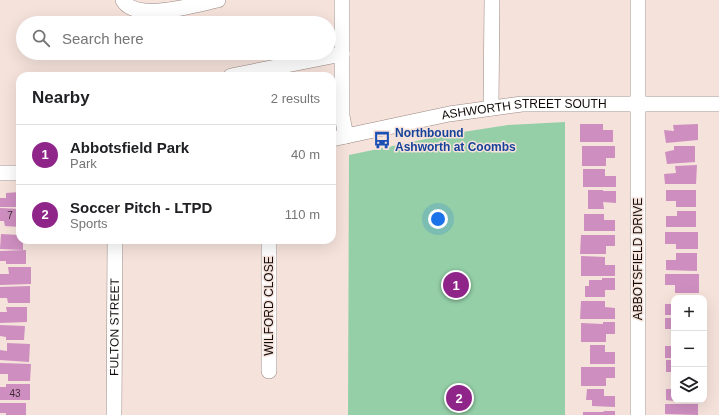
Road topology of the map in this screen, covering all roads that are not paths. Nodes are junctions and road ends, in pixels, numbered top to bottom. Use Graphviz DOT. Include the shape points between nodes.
graph roads {
  1 [pos="123,0"];
  2 [pos="218,0"];
  3 [pos="342,0"];
  4 [pos="492,0"];
  5 [pos="638,0"];
  6 [pos="342,54"];
  7 [pos="336,55"];
  8 [pos="312,60"];
  9 [pos="251,72"];
  10 [pos="638,104"];
  11 [pos="719,104"];
  12 [pos="491,108"];
  13 [pos="339,138"];
  14 [pos="0,173"];
  15 [pos="16,173"];
  16 [pos="115,244"];
  17 [pos="269,244"];
  18 [pos="269,371"];
  19 [pos="114,415"];
  20 [pos="638,415"];
  1 -- 2 [label="street" via="128,7 135,10 149,11 176,9"];
  3 -- 6 [label="street"];
  4 -- 12 [label="street"];
  5 -- 10 [label="street, ABBOTSFIELD DRIVE"];
  6 -- 7 [label="street"];
  6 -- 13 [label="street" via="342,116"];
  8 -- 9 [label="street"];
  10 -- 11 [label="street, ASHWORTH STREET SOUTH"];
  10 -- 12 [label="street, ASHWORTH STREET SOUTH" via="522,104"];
  10 -- 20 [label="street, ABBOTSFIELD DRIVE"];
  12 -- 13 [label="street, ASHWORTH STREET SOUTH" via="449,114"];
  14 -- 15 [label="street"];
  16 -- 19 [label="street, FULTON STREET"];
  17 -- 18 [label="street, WILFORD CLOSE"];
}
